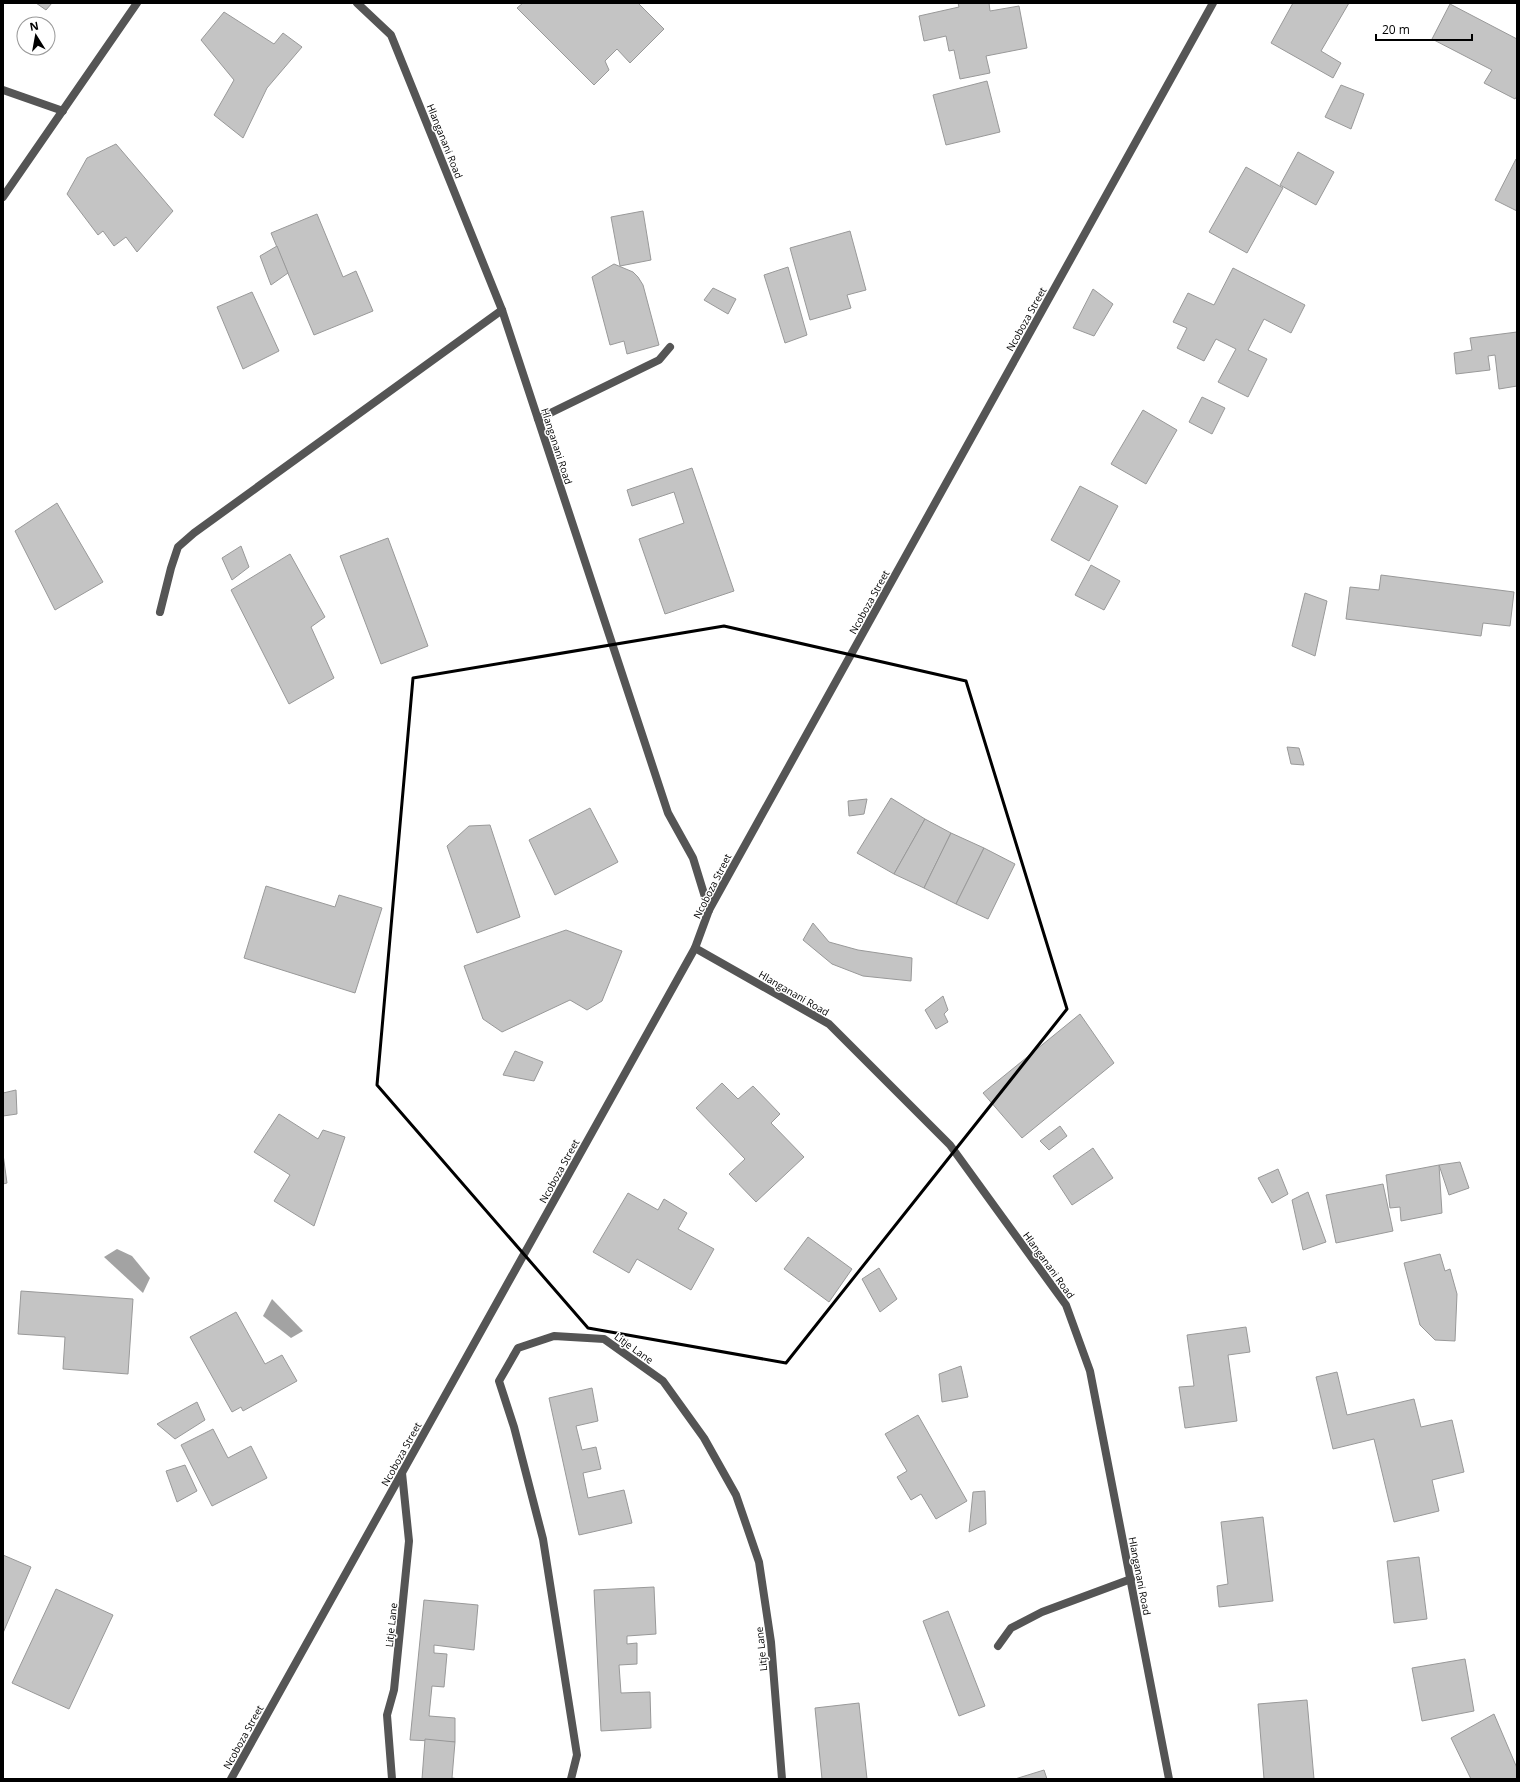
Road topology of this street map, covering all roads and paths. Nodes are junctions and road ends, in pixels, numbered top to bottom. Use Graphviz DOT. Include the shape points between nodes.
graph roads {
  1 [pos="137,3"];
  2 [pos="357,3"];
  3 [pos="1213,3"];
  4 [pos="3,90"];
  5 [pos="63,111"];
  6 [pos="3,197"];
  7 [pos="502,310"];
  8 [pos="670,347"];
  9 [pos="538,419"];
  10 [pos="160,612"];
  11 [pos="709,910"];
  12 [pos="695,948"];
  13 [pos="402,1473"];
  14 [pos="1130,1579"];
  15 [pos="998,1646"];
  16 [pos="231,1779"];
  17 [pos="392,1779"];
  18 [pos="571,1779"];
  19 [pos="782,1779"];
  20 [pos="1169,1779"];
  1 -- 5 [label="street"];
  2 -- 7 [label="street, Hlanganani Road" via="391,35"];
  3 -- 11 [label="street, Ncoboza Street"];
  4 -- 5 [label="street"];
  5 -- 6 [label="street"];
  7 -- 9 [label="street, Hlanganani Road"];
  7 -- 10 [label="street" via="183,542 178,547 171,568"];
  8 -- 9 [label="street" via="659,360"];
  9 -- 11 [label="street, Hlanganani Road" via="668,813 693,858"];
  11 -- 12 [label="street, Ncoboza Street"];
  12 -- 13 [label="street, Ncoboza Street"];
  12 -- 14 [label="street, Hlanganani Road" via="829,1024 950,1145 1066,1305 1090,1371"];
  13 -- 16 [label="street, Ncoboza Street"];
  13 -- 17 [label="street, Litje Lane" via="409,1541 394,1690 387,1715"];
  14 -- 15 [label="street" via="1042,1612 1011,1628"];
  14 -- 20 [label="street, Hlanganani Road"];
  18 -- 19 [label="street, Litje Lane" via="577,1755 543,1539 514,1427 499,1381 518,1348 554,1336 604,1339 663,1381 704,1438 736,1495 759,1562 771,1642"];
}
